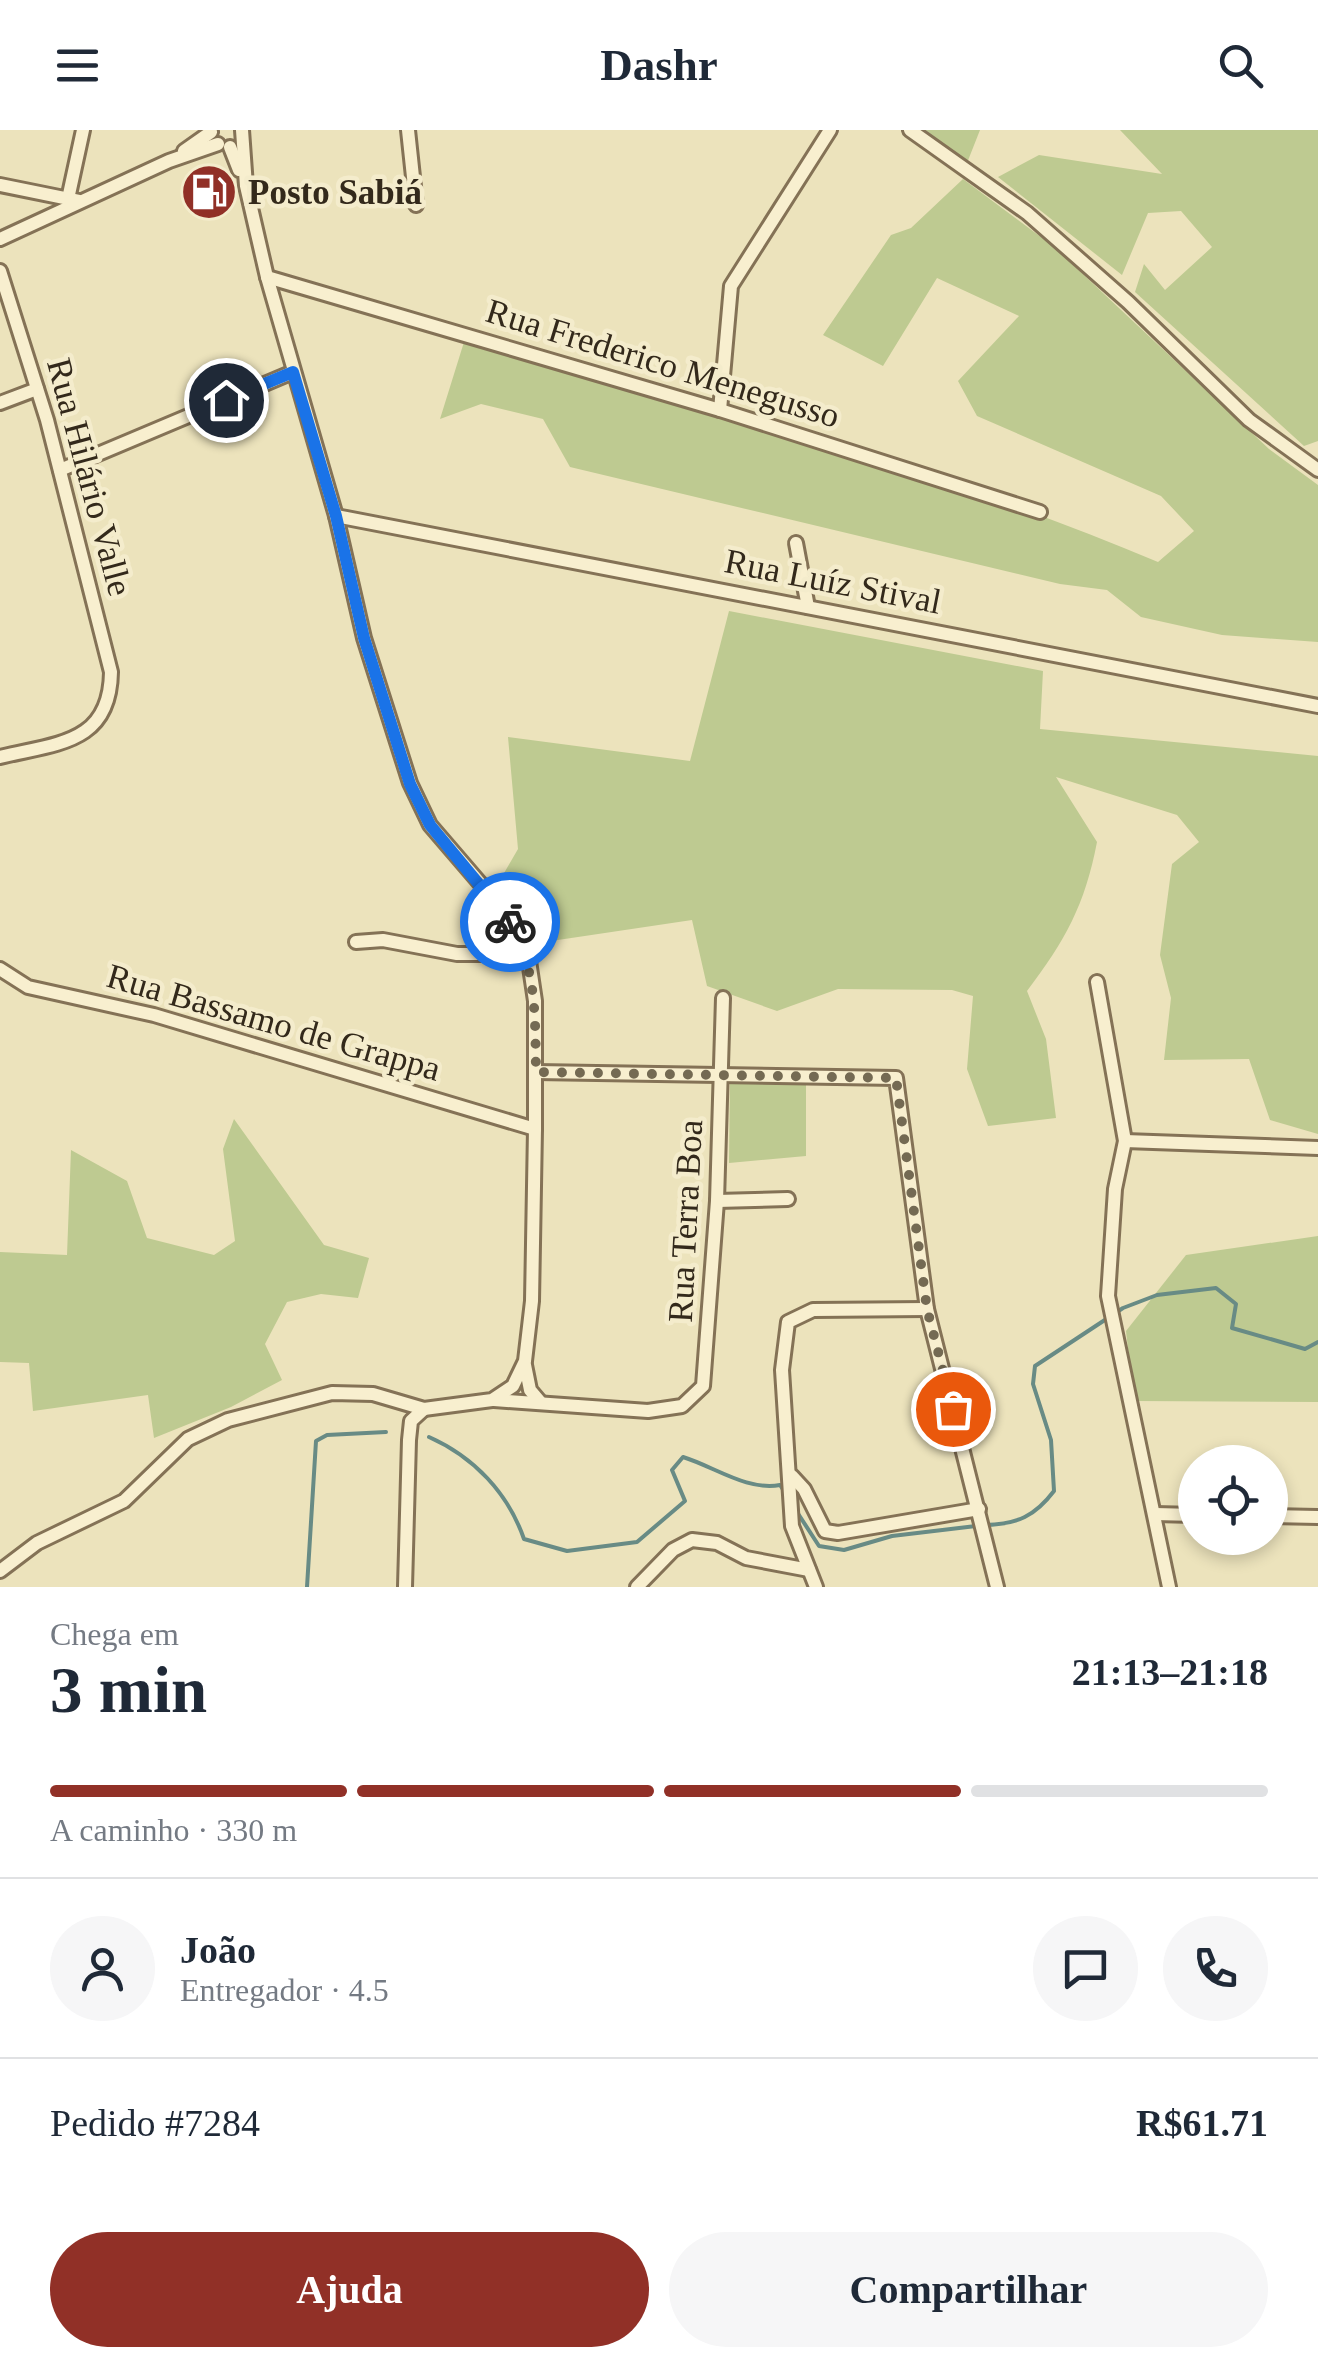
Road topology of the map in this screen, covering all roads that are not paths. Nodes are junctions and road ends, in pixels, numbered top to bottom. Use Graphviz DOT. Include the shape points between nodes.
graph roads {
  1 [pos="83,130"];
  2 [pos="408,130"];
  3 [pos="830,130"];
  4 [pos="910,130"];
  5 [pos="226,137"];
  6 [pos="0,186"];
  7 [pos="74,200"];
  8 [pos="416,205"];
  9 [pos="0,239"];
  10 [pos="0,271"];
  11 [pos="267,277"];
  12 [pos="293,372"];
  13 [pos="36,389"];
  14 [pos="0,403"];
  15 [pos="720,410"];
  16 [pos="60,470"];
  17 [pos="1318,470"];
  18 [pos="1040,512"];
  19 [pos="336,516"];
  20 [pos="796,543"];
  21 [pos="808,607"];
  22 [pos="1318,706"];
  23 [pos="0,757"];
  24 [pos="356,942"];
  25 [pos="528,954"];
  26 [pos="0,969"];
  27 [pos="1097,982"];
  28 [pos="724,998"];
  29 [pos="536,1072"];
  30 [pos="722,1074"];
  31 [pos="536,1129"];
  32 [pos="1124,1141"];
  33 [pos="1318,1148"];
  34 [pos="788,1199"];
  35 [pos="717,1201"];
  36 [pos="927,1309"];
  37 [pos="525,1361"];
  38 [pos="492,1400"];
  39 [pos="541,1404"];
  40 [pos="424,1409"];
  41 [pos="792,1483"];
  42 [pos="980,1514"];
  43 [pos="1155,1514"];
  44 [pos="1178,1515"];
  45 [pos="1288,1516"];
  46 [pos="1318,1517"];
  47 [pos="809,1570"];
  48 [pos="0,1571"];
  49 [pos="405,1587"];
  50 [pos="637,1587"];
  51 [pos="816,1587"];
  52 [pos="997,1587"];
  53 [pos="1169,1587"];
  1 -- 7 [label="street"];
  2 -- 8 [label="street"];
  3 -- 15 [label="street" via="730,286"];
  4 -- 17 [label="street" via="1027,212 1249,420"];
  5 -- 7 [label="street"];
  5 -- 11 [label="street" via="246,186"];
  6 -- 7 [label="street"];
  7 -- 9 [label="street"];
  10 -- 13 [label="street, Rua Hilário Valle"];
  11 -- 12 [label="street"];
  11 -- 15 [label="street, Rua Frederico Menegusso"];
  12 -- 16 [label="street"];
  12 -- 19 [label="street"];
  13 -- 14 [label="street"];
  13 -- 16 [label="street, Rua Hilário Valle"];
  15 -- 18 [label="street, Rua Frederico Menegusso"];
  16 -- 23 [label="street, Rua Hilário Valle" via="111,672 110,700 78,738"];
  19 -- 21 [label="street, Rua Luíz Stival"];
  19 -- 25 [label="street" via="364,638 410,784 430,825 503,910"];
  20 -- 21 [label="street"];
  21 -- 22 [label="street, Rua Luíz Stival"];
  24 -- 25 [label="street"];
  25 -- 29 [label="street"];
  26 -- 31 [label="street, Rua Bassamo de Grappa" via="28,987 154,1015"];
  27 -- 32 [label="street"];
  28 -- 30 [label="street, Rua Terra Boa"];
  29 -- 30 [label="street"];
  29 -- 31 [label="street"];
  30 -- 35 [label="street, Rua Terra Boa"];
  30 -- 36 [label="street" via="896,1078"];
  31 -- 37 [label="street"];
  32 -- 33 [label="street"];
  32 -- 43 [label="street" via="1108,1296"];
  34 -- 35 [label="street"];
  35 -- 39 [label="street, Rua Terra Boa" via="702,1386 682,1406 648,1412"];
  36 -- 41 [label="street" via="813,1310 788,1322 782,1370"];
  36 -- 42 [label="street"];
  37 -- 38 [label="street" via="514,1386"];
  37 -- 39 [label="street" via="530,1390"];
  38 -- 39 [label="street"];
  38 -- 40 [label="street"];
  40 -- 48 [label="street" via="374,1394 332,1393 228,1420 188,1439 124,1501 37,1543"];
  40 -- 49 [label="street" via="411,1421"];
  41 -- 42 [label="street" via="804,1489 825,1531"];
  41 -- 47 [label="street" via="792,1526"];
  42 -- 52 [label="street"];
  43 -- 44 [label="street"];
  43 -- 53 [label="street"];
  45 -- 46 [label="street"];
  47 -- 50 [label="street" via="692,1540"];
  47 -- 51 [label="street"];
}
